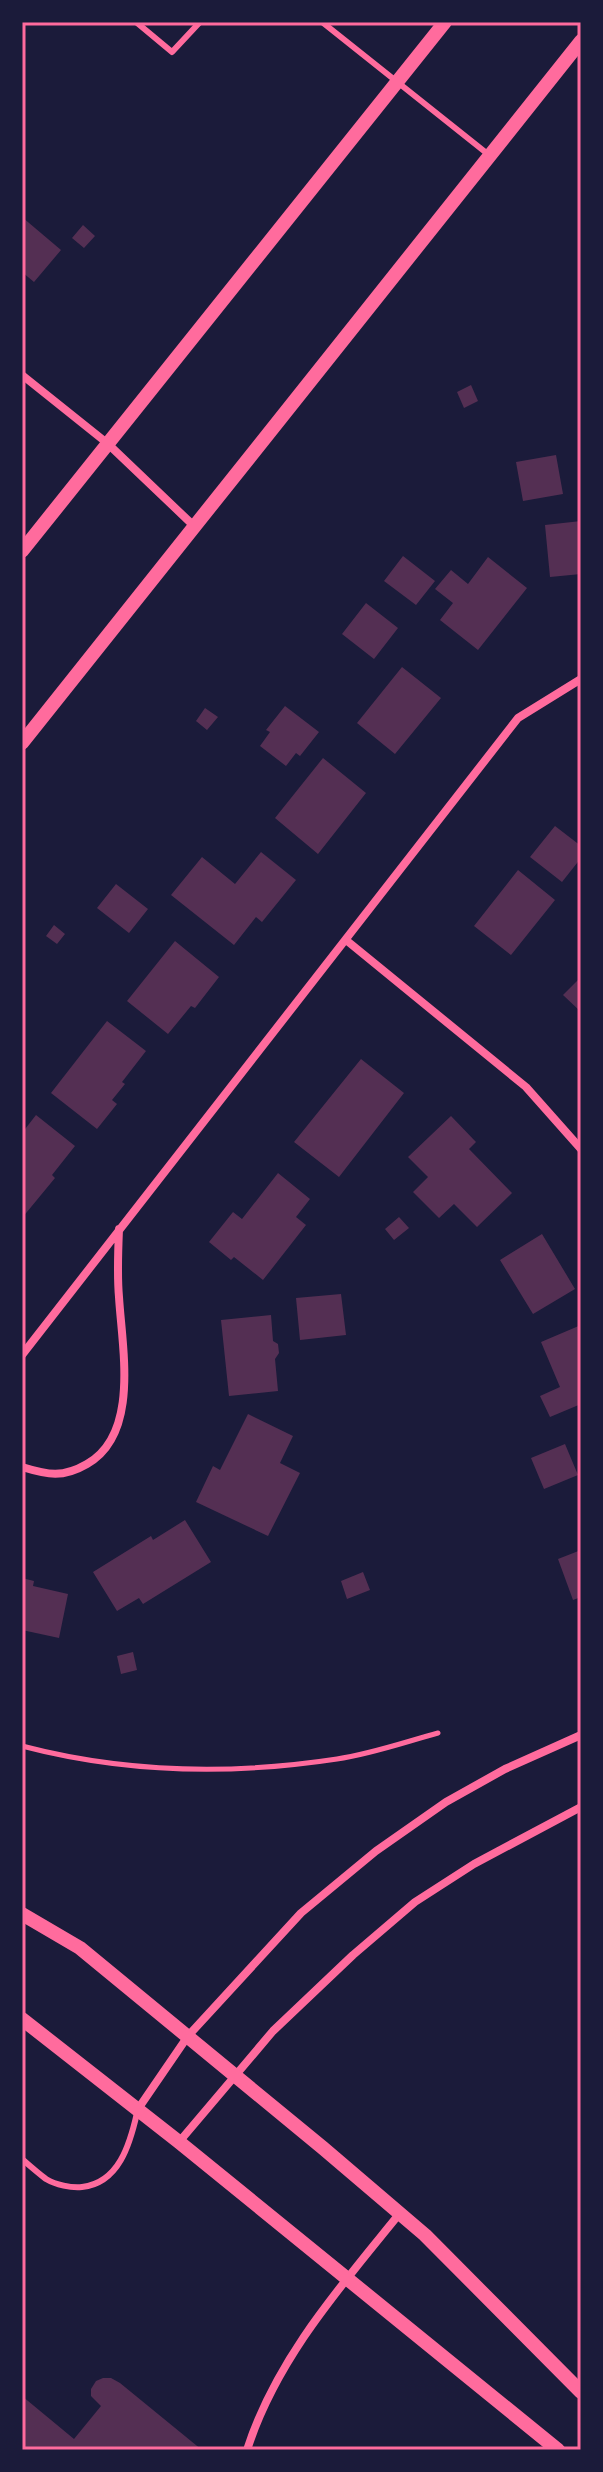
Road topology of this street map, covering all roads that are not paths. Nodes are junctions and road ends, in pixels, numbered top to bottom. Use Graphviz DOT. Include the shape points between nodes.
graph roads {
  1 [pos="136,22"];
  2 [pos="200,22"];
  3 [pos="322,22"];
  4 [pos="445,22"];
  5 [pos="581,41"];
  6 [pos="398,81"];
  7 [pos="489,155"];
  8 [pos="22,375"];
  9 [pos="107,443"];
  10 [pos="194,526"];
  11 [pos="22,551"];
  12 [pos="581,679"];
  13 [pos="22,743"];
  14 [pos="346,940"];
  15 [pos="581,1149"];
  16 [pos="119,1229"];
  17 [pos="22,1355"];
  18 [pos="22,1467"];
  19 [pos="581,1735"];
  20 [pos="581,1807"];
  21 [pos="22,1914"];
  22 [pos="22,2019"];
  23 [pos="188,2036"];
  24 [pos="235,2075"];
  25 [pos="138,2109"];
  26 [pos="179,2142"];
  27 [pos="22,2159"];
  28 [pos="400,2213"];
  29 [pos="347,2279"];
  30 [pos="581,2392"];
  31 [pos="247,2450"];
  32 [pos="558,2450"];
  1 -- 2 [label="lane" via="172,52"];
  3 -- 6 [label="lane"];
  4 -- 6 [label="street"];
  5 -- 7 [label="street"];
  6 -- 7 [label="lane"];
  6 -- 9 [label="street"];
  7 -- 10 [label="street"];
  8 -- 9 [label="street"];
  9 -- 10 [label="street"];
  9 -- 11 [label="street"];
  10 -- 13 [label="street"];
  12 -- 14 [label="street" via="518,718"];
  14 -- 15 [label="street" via="526,1087"];
  14 -- 16 [label="street"];
  16 -- 17 [label="street"];
  16 -- 18 [label="street" via="124,1363 116,1432 93,1461 71,1473"];
  19 -- 23 [label="street" via="446,1802 376,1851 301,1913"];
  20 -- 24 [label="street" via="415,1902 273,2031"];
  21 -- 23 [label="street" via="80,1948"];
  22 -- 25 [label="street"];
  23 -- 24 [label="street"];
  23 -- 25 [label="street"];
  24 -- 26 [label="street"];
  24 -- 28 [label="street"];
  25 -- 26 [label="street"];
  25 -- 27 [label="lane" via="131,2141 114,2172 95,2185 49,2181"];
  26 -- 29 [label="street"];
  28 -- 29 [label="street"];
  28 -- 30 [label="street"];
  29 -- 31 [label="street" via="280,2372"];
  29 -- 32 [label="street"];
}
